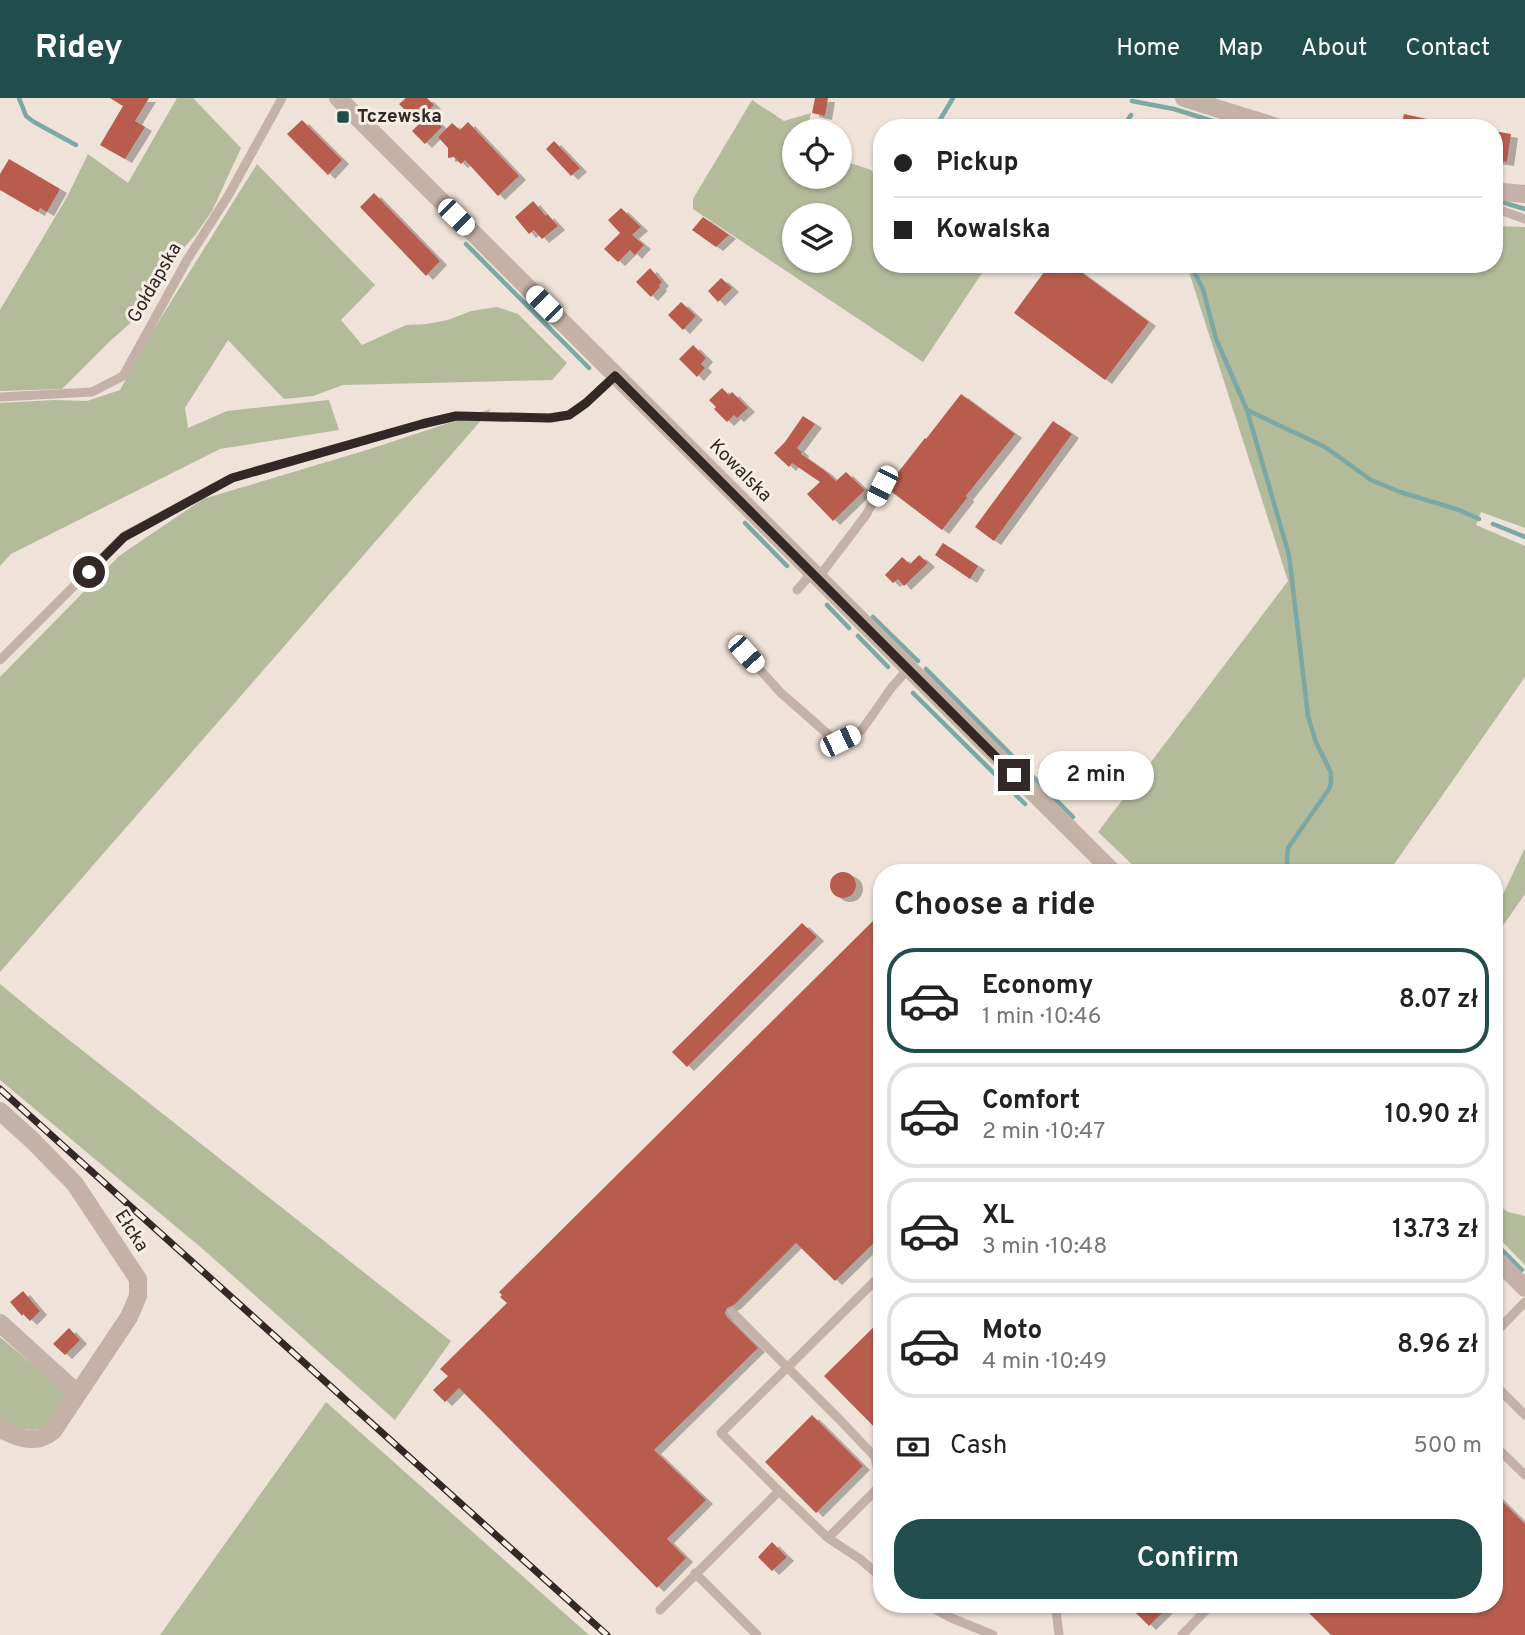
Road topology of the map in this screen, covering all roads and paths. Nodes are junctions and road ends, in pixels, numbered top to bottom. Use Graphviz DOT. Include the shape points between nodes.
graph roads {
  1 [pos="282,98"];
  2 [pos="338,98"];
  3 [pos="1184,98"];
  4 [pos="1251,119"];
  5 [pos="1503,192"];
  6 [pos="1525,194"];
  7 [pos="1503,211"];
  8 [pos="1525,219"];
  9 [pos="615,376"];
  10 [pos="0,397"];
  11 [pos="882,486"];
  12 [pos="816,575"];
  13 [pos="797,590"];
  14 [pos="746,654"];
  15 [pos="0,660"];
  16 [pos="909,668"];
  17 [pos="1105,864"];
  18 [pos="0,1111"];
  19 [pos="1503,1266"];
  20 [pos="873,1284"];
  21 [pos="1525,1288"];
  22 [pos="1525,1302"];
  23 [pos="732,1312"];
  24 [pos="0,1323"];
  25 [pos="1503,1325"];
  26 [pos="787,1367"];
  27 [pos="77,1393"];
  28 [pos="1503,1393"];
  29 [pos="1525,1415"];
  30 [pos="0,1429"];
  31 [pos="1503,1454"];
  32 [pos="873,1455"];
  33 [pos="1525,1475"];
  34 [pos="779,1491"];
  35 [pos="873,1493"];
  36 [pos="828,1538"];
  37 [pos="873,1570"];
  38 [pos="695,1573"];
  39 [pos="660,1610"];
  40 [pos="943,1613"];
  41 [pos="1056,1613"];
  42 [pos="1203,1613"];
  43 [pos="757,1635"];
  44 [pos="993,1635"];
  45 [pos="1059,1635"];
  46 [pos="1182,1635"];
  1 -- 10 [label="lane, Gołdapska" via="123,376 92,391"];
  2 -- 9 [label="street, Kowalska"];
  3 -- 4 [label="street"];
  5 -- 6 [label="street"];
  7 -- 8 [label="lane"];
  9 -- 12 [label="street, Kowalska"];
  9 -- 15 [label="lane" via="569,415 456,416 232,478 124,537"];
  11 -- 12 [label="lane" via="866,515"];
  12 -- 13 [label="lane"];
  12 -- 16 [label="street, Kowalska"];
  14 -- 16 [label="lane" via="787,698 840,741 860,731"];
  16 -- 17 [label="street, Kowalska"];
  18 -- 27 [label="street, Ełcka" via="75,1184 138,1279 138,1296 128,1318"];
  19 -- 21 [label="street"];
  20 -- 26 [label="lane"];
  22 -- 25 [label="lane"];
  23 -- 26 [label="lane"];
  24 -- 27 [label="street"];
  26 -- 32 [label="lane"];
  26 -- 34 [label="lane" via="721,1433"];
  27 -- 30 [label="street, Ełcka" via="46,1437 20,1438"];
  28 -- 29 [label="lane"];
  31 -- 33 [label="lane"];
  34 -- 36 [label="lane"];
  34 -- 38 [label="lane"];
  35 -- 36 [label="lane"];
  36 -- 37 [label="lane"];
  38 -- 39 [label="lane"];
  38 -- 43 [label="lane"];
  40 -- 44 [label="lane"];
  41 -- 45 [label="lane"];
  42 -- 46 [label="lane"];
}
